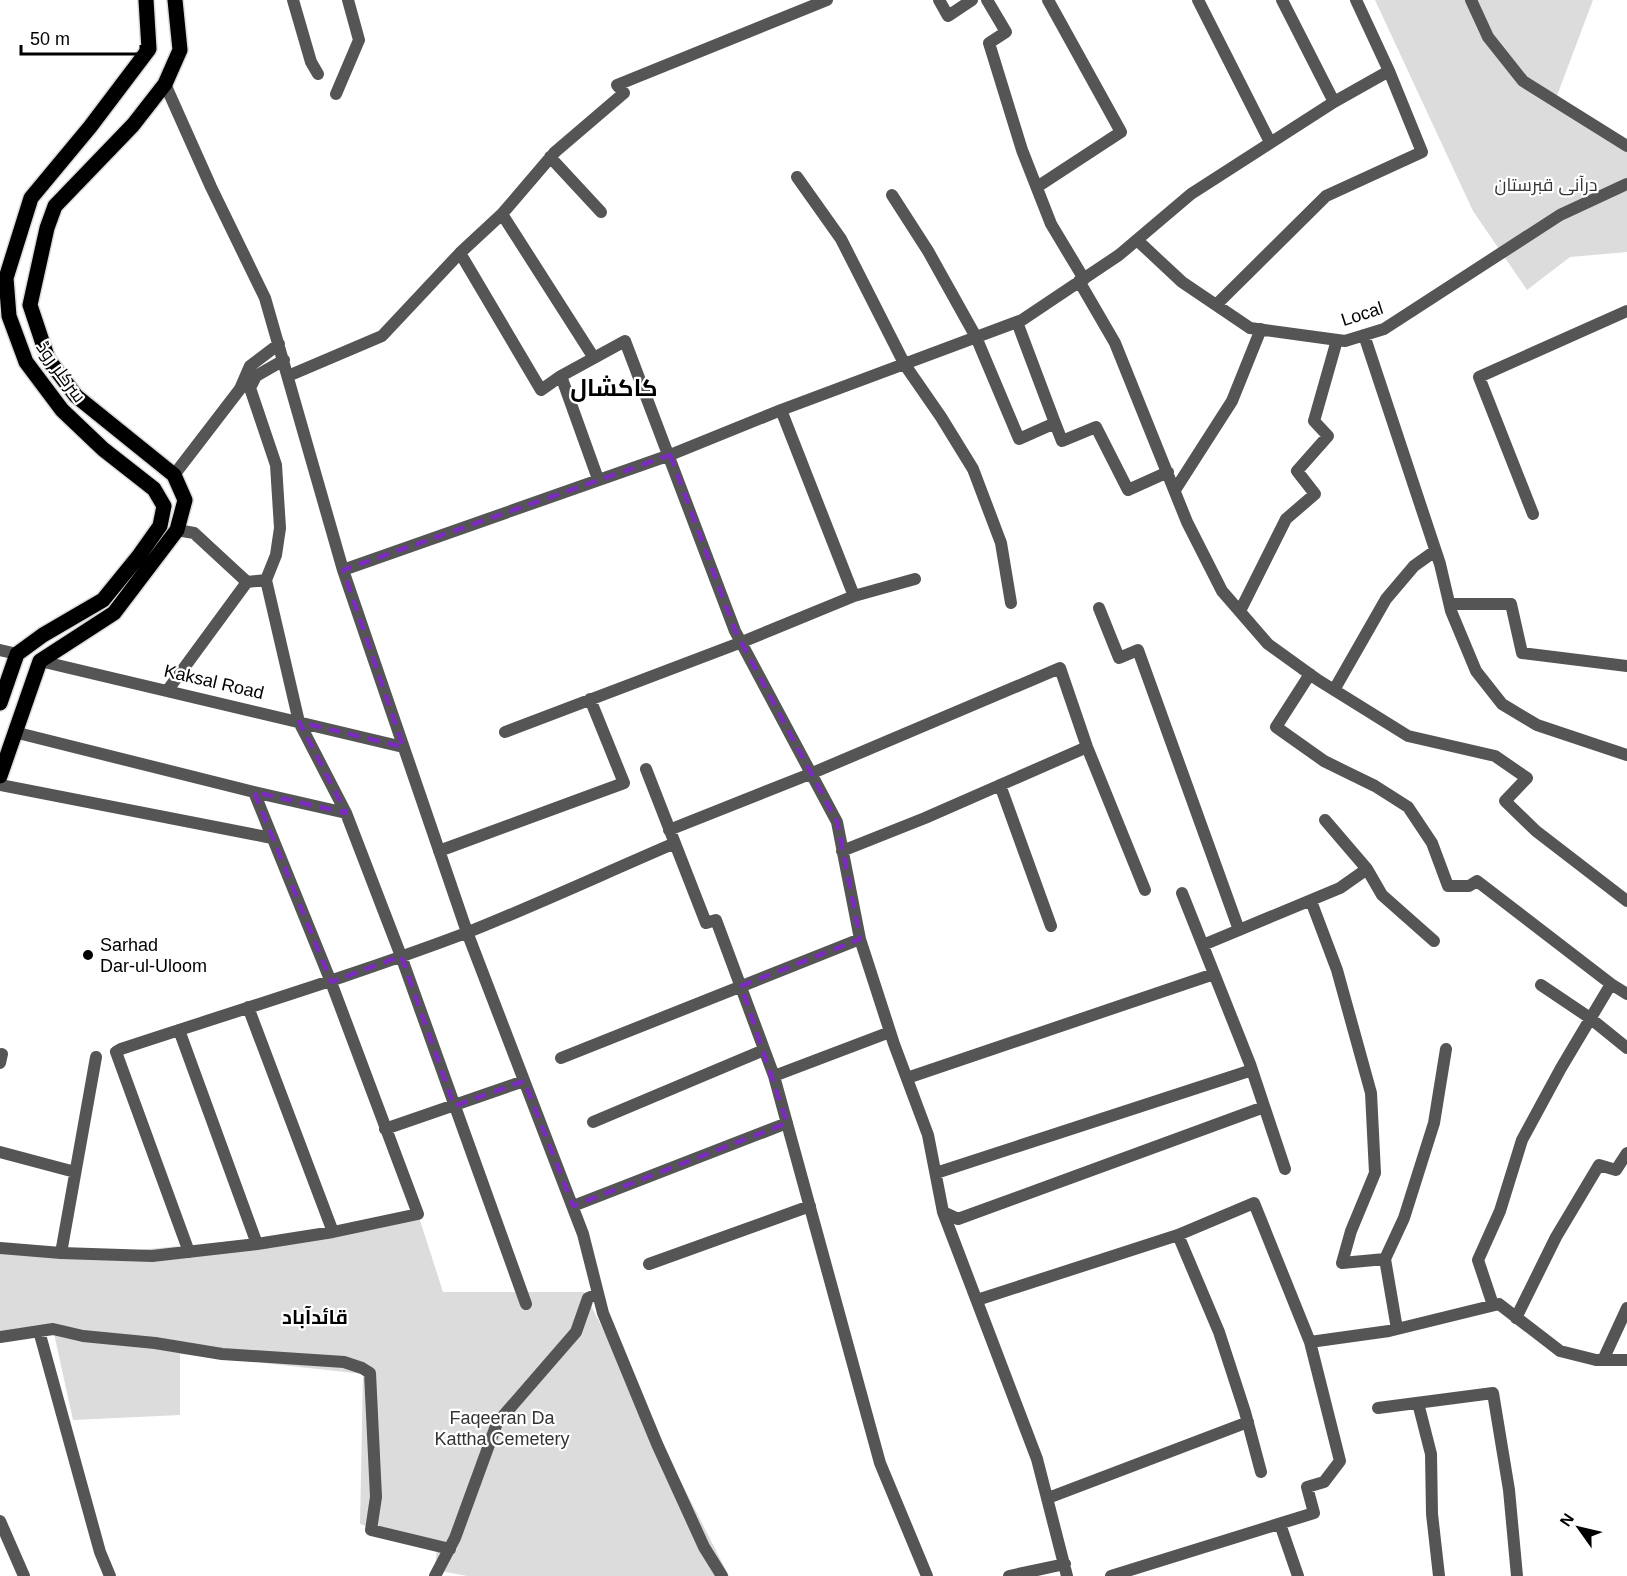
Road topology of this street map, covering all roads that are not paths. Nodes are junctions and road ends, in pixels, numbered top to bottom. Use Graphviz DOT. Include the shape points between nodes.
graph roads {
  1 [pos="146,0"];
  2 [pos="175,0"];
  3 [pos="293,0"];
  4 [pos="348,0"];
  5 [pos="827,0"];
  6 [pos="939,0"];
  7 [pos="972,0"];
  8 [pos="987,0"];
  9 [pos="1048,0"];
  10 [pos="1198,0"];
  11 [pos="1282,0"];
  12 [pos="1356,0"];
  13 [pos="1471,0"];
  14 [pos="1389,71"];
  15 [pos="318,74"];
  16 [pos="165,84"];
  17 [pos="336,94"];
  18 [pos="1334,102"];
  19 [pos="1270,142"];
  20 [pos="1627,146"];
  21 [pos="550,157"];
  22 [pos="797,177"];
  23 [pos="1627,184"];
  24 [pos="1037,187"];
  25 [pos="892,195"];
  26 [pos="31,198"];
  27 [pos="55,206"];
  28 [pos="601,212"];
  29 [pos="502,214"];
  30 [pos="1137,240"];
  31 [pos="460,254"];
  32 [pos="1082,280"];
  33 [pos="1216,305"];
  34 [pos="1627,311"];
  35 [pos="1017,322"];
  36 [pos="1261,329"];
  37 [pos="1364,335"];
  38 [pos="976,337"];
  39 [pos="1337,340"];
  40 [pos="279,344"];
  41 [pos="594,358"];
  42 [pos="284,360"];
  43 [pos="905,365"];
  44 [pos="288,376"];
  45 [pos="561,376"];
  46 [pos="781,410"];
  47 [pos="1055,423"];
  48 [pos="670,455"];
  49 [pos="1168,472"];
  50 [pos="174,475"];
  51 [pos="598,479"];
  52 [pos="1175,490"];
  53 [pos="1533,514"];
  54 [pos="160,526"];
  55 [pos="177,530"];
  56 [pos="1435,551"];
  57 [pos="344,570"];
  58 [pos="915,579"];
  59 [pos="266,580"];
  60 [pos="247,582"];
  61 [pos="854,596"];
  62 [pos="1011,603"];
  63 [pos="1450,604"];
  64 [pos="1099,608"];
  65 [pos="1240,611"];
  66 [pos="742,642"];
  67 [pos="0,650"];
  68 [pos="17,654"];
  69 [pos="40,661"];
  70 [pos="1627,666"];
  71 [pos="1310,674"];
  72 [pos="1334,690"];
  73 [pos="167,691"];
  74 [pos="590,699"];
  75 [pos="0,703"];
  76 [pos="299,722"];
  77 [pos="14,732"];
  78 [pos="505,732"];
  79 [pos="403,747"];
  80 [pos="1088,747"];
  81 [pos="1627,755"];
  82 [pos="646,770"];
  83 [pos="810,774"];
  84 [pos="0,776"];
  85 [pos="1000,784"];
  86 [pos="0,785"];
  87 [pos="254,792"];
  88 [pos="346,813"];
  89 [pos="1324,820"];
  90 [pos="669,830"];
  91 [pos="272,838"];
  92 [pos="675,843"];
  93 [pos="439,851"];
  94 [pos="842,851"];
  95 [pos="1367,869"];
  96 [pos="1145,890"];
  97 [pos="1182,893"];
  98 [pos="1311,901"];
  99 [pos="1627,901"];
  100 [pos="1051,926"];
  101 [pos="1239,930"];
  102 [pos="467,932"];
  103 [pos="860,939"];
  104 [pos="1434,941"];
  105 [pos="1203,945"];
  106 [pos="401,956"];
  107 [pos="1214,974"];
  108 [pos="331,982"];
  109 [pos="1611,984"];
  110 [pos="1541,985"];
  111 [pos="741,986"];
  112 [pos="1627,994"];
  113 [pos="248,1006"];
  114 [pos="1590,1018"];
  115 [pos="179,1030"];
  116 [pos="890,1032"];
  117 [pos="1627,1048"];
  118 [pos="1446,1049"];
  119 [pos="764,1050"];
  120 [pos="96,1058"];
  121 [pos="561,1059"];
  122 [pos="1252,1070"];
  123 [pos="774,1076"];
  124 [pos="907,1078"];
  125 [pos="524,1081"];
  126 [pos="454,1106"];
  127 [pos="1264,1107"];
  128 [pos="593,1122"];
  129 [pos="787,1123"];
  130 [pos="385,1129"];
  131 [pos="0,1152"];
  132 [pos="1627,1153"];
  133 [pos="1285,1169"];
  134 [pos="75,1172"];
  135 [pos="936,1173"];
  136 [pos="573,1206"];
  137 [pos="810,1206"];
  138 [pos="943,1212"];
  139 [pos="333,1232"];
  140 [pos="1178,1235"];
  141 [pos="257,1244"];
  142 [pos="0,1248"];
  143 [pos="189,1252"];
  144 [pos="60,1253"];
  145 [pos="1385,1259"];
  146 [pos="649,1264"];
  147 [pos="598,1294"];
  148 [pos="977,1300"];
  149 [pos="526,1304"];
  150 [pos="1493,1305"];
  151 [pos="1627,1308"];
  152 [pos="1516,1317"];
  153 [pos="1397,1329"];
  154 [pos="39,1331"];
  155 [pos="0,1337"];
  156 [pos="1310,1342"];
  157 [pos="1603,1360"];
  158 [pos="1627,1360"];
  159 [pos="1418,1403"];
  160 [pos="1378,1408"];
  161 [pos="1248,1422"];
  162 [pos="1261,1472"];
  163 [pos="1048,1498"];
  164 [pos="0,1521"];
  165 [pos="1280,1524"];
  166 [pos="450,1549"];
  167 [pos="1066,1570"];
  168 [pos="24,1576"];
  169 [pos="110,1576"];
  170 [pos="435,1576"];
  171 [pos="722,1576"];
  172 [pos="927,1576"];
  173 [pos="1009,1576"];
  174 [pos="1111,1576"];
  175 [pos="1298,1576"];
  176 [pos="1439,1576"];
  177 [pos="1518,1576"];
  1 -- 26 [label="main road, سرکلر روڈ" via="149,49"];
  2 -- 16 [label="main road" via="180,50"];
  3 -- 15 [label="street"];
  4 -- 17 [label="street" via="359,40"];
  5 -- 21 [label="street" via="617,85 624,93"];
  6 -- 7 [label="street" via="948,16"];
  8 -- 24 [label="street" via="1006,32 989,43"];
  9 -- 24 [label="street" via="1121,132"];
  10 -- 19 [label="street"];
  11 -- 18 [label="street"];
  12 -- 14 [label="street"];
  13 -- 20 [label="street" via="1488,37 1523,81"];
  14 -- 18 [label="street"];
  14 -- 33 [label="street" via="1422,152 1326,196"];
  16 -- 27 [label="main road" via="133,125"];
  16 -- 40 [label="street" via="266,298"];
  18 -- 19 [label="street"];
  19 -- 30 [label="street" via="1191,194"];
  21 -- 28 [label="street"];
  21 -- 29 [label="street"];
  22 -- 43 [label="street" via="841,239"];
  23 -- 37 [label="street, Local" via="1560,215 1384,329"];
  24 -- 32 [label="street" via="1051,224"];
  25 -- 38 [label="street"];
  26 -- 27 [label="main road"];
  26 -- 54 [label="main road, سرکلر روڈ" via="6,278 9,316 18,344 26,362 62,410 154,489 164,506"];
  27 -- 50 [label="main road" via="30,305 48,359 76,396"];
  29 -- 31 [label="street"];
  29 -- 41 [label="street"];
  30 -- 32 [label="street"];
  30 -- 33 [label="street, Local" via="1182,282"];
  31 -- 44 [label="street" via="382,336"];
  31 -- 45 [label="street" via="541,390"];
  32 -- 35 [label="street"];
  32 -- 49 [label="street" via="1115,343"];
  33 -- 36 [label="street, Local" via="1250,328"];
  34 -- 53 [label="street" via="1479,377"];
  35 -- 38 [label="street"];
  35 -- 47 [label="street"];
  36 -- 39 [label="street, Local"];
  36 -- 52 [label="street" via="1232,401"];
  37 -- 39 [label="street, Local"];
  37 -- 56 [label="street"];
  38 -- 43 [label="street"];
  38 -- 47 [label="street" via="1019,440"];
  39 -- 65 [label="street" via="1314,421 1328,436 1297,471 1315,494 1286,519"];
  40 -- 42 [label="street"];
  40 -- 50 [label="street" via="250,366 240,389"];
  41 -- 45 [label="street"];
  41 -- 48 [label="street" via="625,341"];
  42 -- 44 [label="street"];
  42 -- 59 [label="street" via="256,376 250,388 276,465 280,528 276,555"];
  43 -- 46 [label="street"];
  43 -- 62 [label="street" via="973,469 1000,543"];
  44 -- 57 [label="street"];
  45 -- 51 [label="street"];
  46 -- 48 [label="street"];
  46 -- 61 [label="street"];
  47 -- 49 [label="street" via="1062,441 1096,427 1128,490"];
  48 -- 51 [label="street"];
  48 -- 66 [label="street"];
  49 -- 52 [label="street"];
  50 -- 55 [label="main road" via="186,500"];
  51 -- 57 [label="street"];
  52 -- 65 [label="street" via="1222,591"];
  54 -- 55 [label="main road"];
  54 -- 68 [label="main road" via="103,600"];
  55 -- 60 [label="street" via="194,533"];
  55 -- 69 [label="main road" via="114,614"];
  56 -- 63 [label="street"];
  56 -- 72 [label="street" via="1414,566 1386,599"];
  57 -- 79 [label="street"];
  58 -- 61 [label="street"];
  59 -- 60 [label="street"];
  59 -- 76 [label="street"];
  60 -- 73 [label="street"];
  61 -- 66 [label="street"];
  63 -- 70 [label="street" via="1511,604 1522,653"];
  63 -- 81 [label="street" via="1476,671 1502,704 1537,725"];
  64 -- 101 [label="street" via="1119,658 1138,650"];
  65 -- 71 [label="street" via="1268,644"];
  66 -- 74 [label="street"];
  66 -- 83 [label="street"];
  67 -- 68 [label="street"];
  68 -- 69 [label="main road, Kaksal Road"];
  68 -- 75 [label="main road"];
  69 -- 73 [label="street, Kaksal Road"];
  69 -- 77 [label="main road"];
  71 -- 72 [label="street"];
  71 -- 109 [label="street" via="1276,727 1324,761 1408,807 1432,843 1448,886 1469,886 1476,881"];
  72 -- 99 [label="street" via="1408,736 1495,756 1527,778 1505,801 1536,831"];
  73 -- 76 [label="street, Kaksal Road"];
  74 -- 78 [label="street"];
  74 -- 93 [label="street" via="624,783"];
  76 -- 79 [label="street, Kaksal Road"];
  76 -- 88 [label="street"];
  77 -- 84 [label="main road"];
  77 -- 87 [label="street"];
  79 -- 93 [label="street"];
  80 -- 83 [label="street" via="1060,668"];
  80 -- 85 [label="street"];
  80 -- 96 [label="street"];
  82 -- 90 [label="street"];
  83 -- 90 [label="street"];
  83 -- 94 [label="street" via="837,822"];
  85 -- 94 [label="street"];
  85 -- 100 [label="street"];
  86 -- 91 [label="street"];
  87 -- 88 [label="street"];
  87 -- 91 [label="street"];
  88 -- 106 [label="street"];
  89 -- 95 [label="street"];
  90 -- 92 [label="street"];
  91 -- 108 [label="street"];
  92 -- 102 [label="street"];
  92 -- 111 [label="street" via="706,923 716,920"];
  93 -- 102 [label="street"];
  94 -- 103 [label="street"];
  95 -- 98 [label="street" via="1340,888"];
  95 -- 104 [label="street" via="1382,895"];
  97 -- 105 [label="street"];
  98 -- 101 [label="street"];
  98 -- 145 [label="street" via="1337,970 1371,1093 1375,1173 1342,1263"];
  101 -- 105 [label="street"];
  102 -- 106 [label="street"];
  102 -- 125 [label="street"];
  103 -- 111 [label="street"];
  103 -- 116 [label="street"];
  105 -- 107 [label="street"];
  106 -- 108 [label="street"];
  106 -- 126 [label="street"];
  107 -- 122 [label="street"];
  107 -- 124 [label="street"];
  108 -- 113 [label="street"];
  108 -- 130 [label="street"];
  109 -- 112 [label="street"];
  109 -- 114 [label="street"];
  110 -- 114 [label="street"];
  111 -- 119 [label="street"];
  111 -- 121 [label="street"];
  113 -- 115 [label="street"];
  113 -- 139 [label="street"];
  114 -- 117 [label="street"];
  114 -- 150 [label="street" via="1522,1140 1500,1211 1478,1260"];
  115 -- 141 [label="street"];
  115 -- 143 [label="street" via="116,1052"];
  116 -- 123 [label="street"];
  116 -- 124 [label="street"];
  118 -- 145 [label="street" via="1434,1123 1404,1218"];
  119 -- 123 [label="street"];
  119 -- 128 [label="street"];
  120 -- 134 [label="street"];
  122 -- 127 [label="street"];
  122 -- 135 [label="street"];
  123 -- 129 [label="street"];
  124 -- 135 [label="street" via="928,1135"];
  125 -- 126 [label="street"];
  125 -- 136 [label="street"];
  126 -- 130 [label="street"];
  126 -- 149 [label="street"];
  127 -- 133 [label="street"];
  127 -- 138 [label="street" via="958,1219"];
  129 -- 136 [label="street"];
  129 -- 137 [label="street"];
  130 -- 139 [label="street" via="418,1214"];
  131 -- 134 [label="street"];
  132 -- 152 [label="street" via="1616,1170 1599,1165 1556,1237"];
  134 -- 144 [label="street"];
  135 -- 138 [label="street"];
  136 -- 147 [label="street"];
  137 -- 146 [label="street"];
  137 -- 172 [label="street" via="880,1464"];
  138 -- 148 [label="street"];
  139 -- 141 [label="street"];
  140 -- 148 [label="street"];
  140 -- 156 [label="street" via="1254,1203"];
  140 -- 161 [label="street" via="1219,1332"];
  141 -- 143 [label="street"];
  142 -- 144 [label="street"];
  143 -- 144 [label="street" via="152,1256"];
  145 -- 153 [label="street"];
  147 -- 166 [label="street" via="588,1298 576,1332 497,1423"];
  147 -- 171 [label="street" via="657,1444 704,1547"];
  148 -- 163 [label="street"];
  150 -- 152 [label="street" via="1498,1304"];
  150 -- 153 [label="street"];
  151 -- 157 [label="street"];
  152 -- 157 [label="street" via="1560,1351"];
  153 -- 156 [label="street"];
  154 -- 155 [label="street"];
  154 -- 166 [label="street" via="53,1329 222,1354 344,1362 362,1368 370,1373 376,1497 371,1530"];
  154 -- 169 [label="street" via="99,1552"];
  156 -- 165 [label="street" via="1340,1461 1324,1482 1307,1487 1314,1513"];
  157 -- 158 [label="street"];
  159 -- 160 [label="street"];
  159 -- 176 [label="street" via="1431,1454"];
  159 -- 177 [label="street" via="1493,1393"];
  161 -- 162 [label="street"];
  161 -- 163 [label="street"];
  163 -- 167 [label="street"];
  164 -- 168 [label="street"];
  165 -- 174 [label="street"];
  165 -- 175 [label="street"];
  166 -- 170 [label="street"];
  167 -- 173 [label="street"];
}
